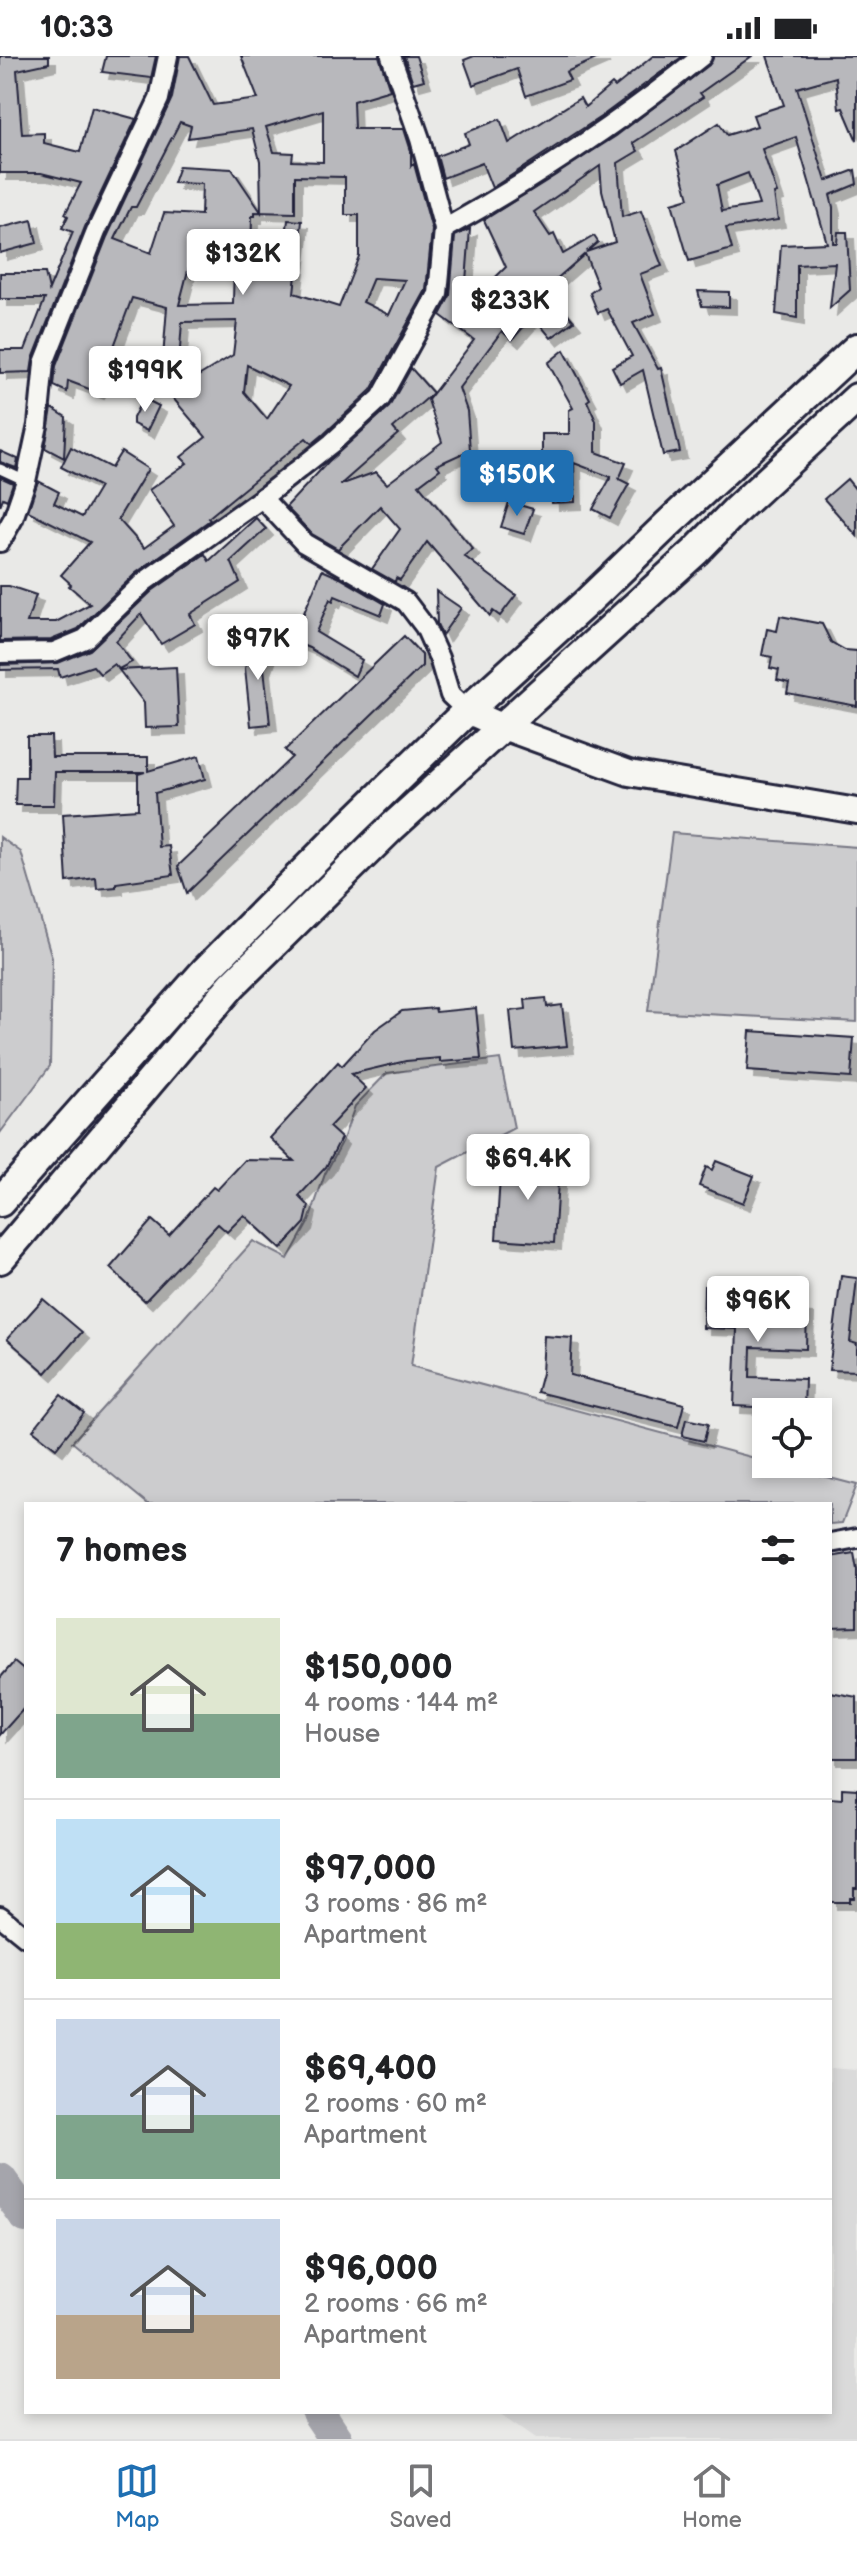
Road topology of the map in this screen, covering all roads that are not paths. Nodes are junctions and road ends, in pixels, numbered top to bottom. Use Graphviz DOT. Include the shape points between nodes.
graph roads {
  1 [pos="168,56"];
  2 [pos="391,56"];
  3 [pos="702,56"];
  4 [pos="444,229"];
  5 [pos="857,348"];
  6 [pos="857,398"];
  7 [pos="0,469"];
  8 [pos="26,481"];
  9 [pos="262,498"];
  10 [pos="0,542"];
  11 [pos="0,653"];
  12 [pos="467,711"];
  13 [pos="503,727"];
  14 [pos="857,811"];
  15 [pos="0,1202"];
  16 [pos="0,1259"];
  17 [pos="857,1538"];
  18 [pos="832,1543"];
  19 [pos="0,1916"];
  20 [pos="24,1935"];
  1 -- 8 [label="street" via="159,99 96,232 44,363"];
  2 -- 4 [label="street"];
  3 -- 4 [label="street" via="504,195"];
  4 -- 9 [label="street" via="438,294 381,398"];
  5 -- 12 [label="main road"];
  6 -- 13 [label="main road"];
  7 -- 8 [label="lane"];
  8 -- 10 [label="street"];
  9 -- 11 [label="street" via="144,582 85,639 54,652"];
  9 -- 12 [label="street" via="304,543 406,602 430,637 450,695"];
  12 -- 13 [label="main road"];
  12 -- 15 [label="main road" via="205,971"];
  13 -- 14 [label="main road" via="629,773"];
  13 -- 16 [label="main road" via="391,828 232,985"];
  17 -- 18 [label="street"];
  19 -- 20 [label="street"];
}
